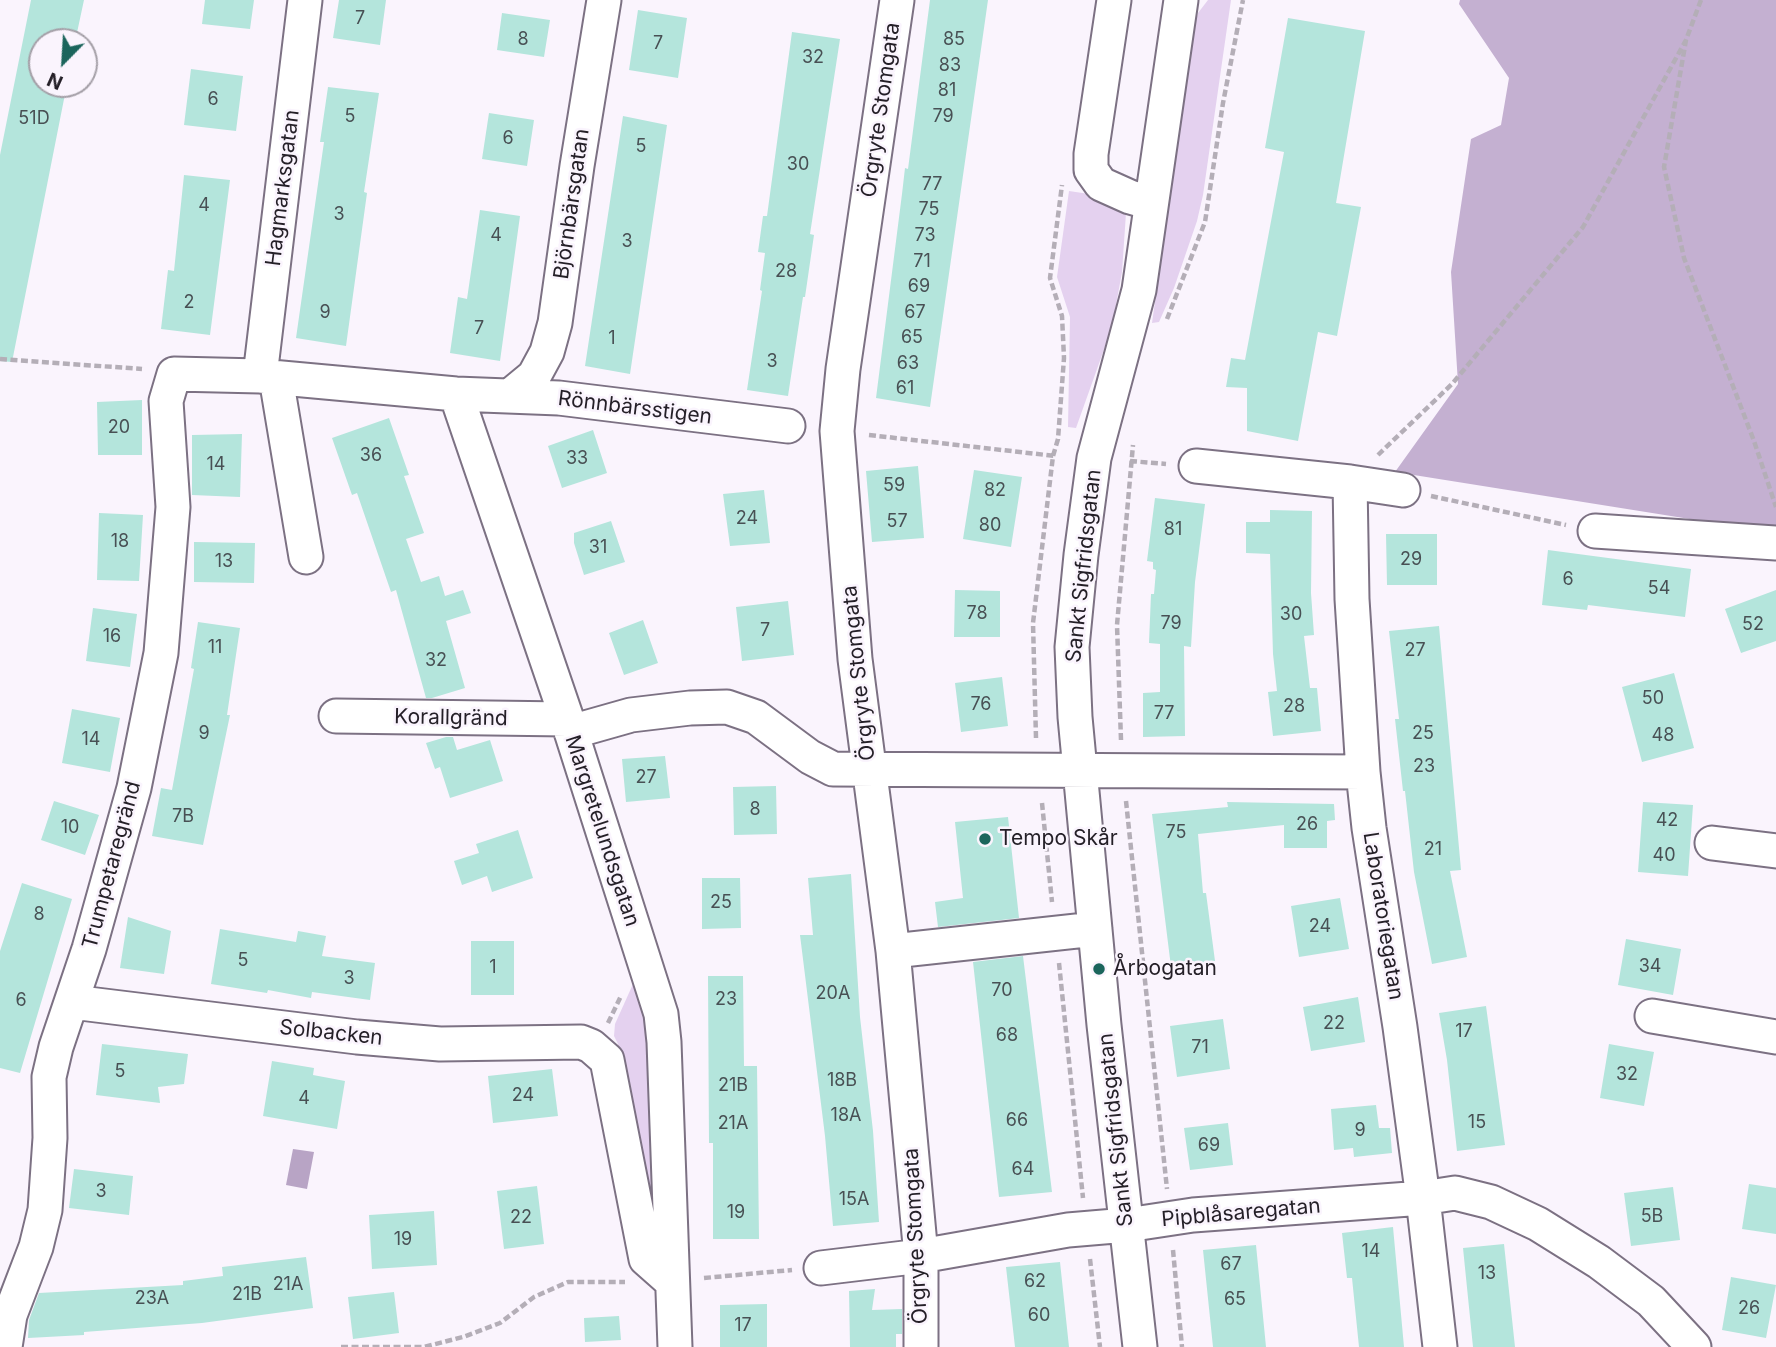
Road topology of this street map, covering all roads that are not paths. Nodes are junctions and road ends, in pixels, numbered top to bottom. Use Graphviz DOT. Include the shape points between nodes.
graph roads {
  1 [pos="305,0"];
  2 [pos="604,0"];
  3 [pos="897,0"];
  4 [pos="1114,0"];
  5 [pos="1181,0"];
  6 [pos="1152,203"];
  7 [pos="160,372"];
  8 [pos="268,377"];
  9 [pos="456,394"];
  10 [pos="511,395"];
  11 [pos="788,426"];
  12 [pos="1196,466"];
  13 [pos="1350,482"];
  14 [pos="1403,490"];
  15 [pos="1595,531"];
  16 [pos="1776,543"];
  17 [pos="306,558"];
  18 [pos="336,716"];
  19 [pos="569,726"];
  20 [pos="869,770"];
  21 [pos="1080,772"];
  22 [pos="1363,772"];
  23 [pos="1712,843"];
  24 [pos="1776,851"];
  25 [pos="1094,929"];
  26 [pos="893,951"];
  27 [pos="72,1002"];
  28 [pos="1652,1016"];
  29 [pos="1776,1037"];
  30 [pos="1423,1198"];
  31 [pos="1127,1225"];
  32 [pos="921,1256"];
  33 [pos="821,1268"];
  34 [pos="672,1282"];
  35 [pos="5,1347"];
  36 [pos="675,1347"];
  37 [pos="921,1347"];
  38 [pos="1140,1347"];
  39 [pos="1440,1347"];
  40 [pos="1694,1347"];
  1 -- 8 [label="street, Hagmarksgatan"];
  2 -- 10 [label="street, Björnbärsgatan" via="555,323 534,376"];
  3 -- 20 [label="street, Örgryte Stomgata" via="837,431 855,659"];
  4 -- 6 [label="street" via="1091,170 1101,184"];
  5 -- 6 [label="street, Sankt Sigfridsgatan"];
  6 -- 21 [label="street, Sankt Sigfridsgatan" via="1139,290 1094,458 1081,555 1072,647"];
  7 -- 8 [label="street, Rönnbärsstigen"];
  7 -- 27 [label="street, Trumpetaregränd" via="173,507 162,653 134,788"];
  8 -- 9 [label="street, Rönnbärsstigen"];
  8 -- 17 [label="street, Hagmarksgatan"];
  9 -- 10 [label="street, Rönnbärsstigen"];
  9 -- 19 [label="street, Margretelundsgatan"];
  10 -- 11 [label="street, Rönnbärsstigen"];
  12 -- 13 [label="street"];
  13 -- 14 [label="street"];
  13 -- 22 [label="street, Laboratoriegatan"];
  15 -- 16 [label="street"];
  18 -- 19 [label="street, Korallgränd"];
  19 -- 20 [label="street" via="727,707 756,717 834,769"];
  19 -- 34 [label="street, Margretelundsgatan" via="661,1014"];
  20 -- 21 [label="street"];
  20 -- 26 [label="street, Örgryte Stomgata"];
  21 -- 22 [label="street"];
  21 -- 25 [label="street, Sankt Sigfridsgatan"];
  22 -- 30 [label="street, Laboratoriegatan"];
  23 -- 24 [label="street"];
  25 -- 26 [label="street"];
  25 -- 31 [label="street, Sankt Sigfridsgatan"];
  26 -- 32 [label="street, Örgryte Stomgata"];
  27 -- 34 [label="street, Solbacken" via="357,1037 440,1044 581,1042 591,1046 607,1060 646,1259"];
  27 -- 35 [label="street, Trumpetaregränd" via="49,1077 45,1210 10,1315"];
  28 -- 29 [label="street"];
  30 -- 31 [label="street, Pipblåsaregatan" via="1171,1217"];
  30 -- 39 [label="street, Laboratoriegatan"];
  30 -- 40 [label="street, Pipblåsaregatan" via="1455,1193 1491,1202 1538,1224 1651,1301"];
  31 -- 32 [label="street, Pipblåsaregatan" via="1068,1230"];
  31 -- 38 [label="street, Sankt Sigfridsgatan"];
  32 -- 33 [label="street, Pipblåsaregatan"];
  32 -- 37 [label="street, Örgryte Stomgata"];
  34 -- 36 [label="street, Margretelundsgatan"];
}
